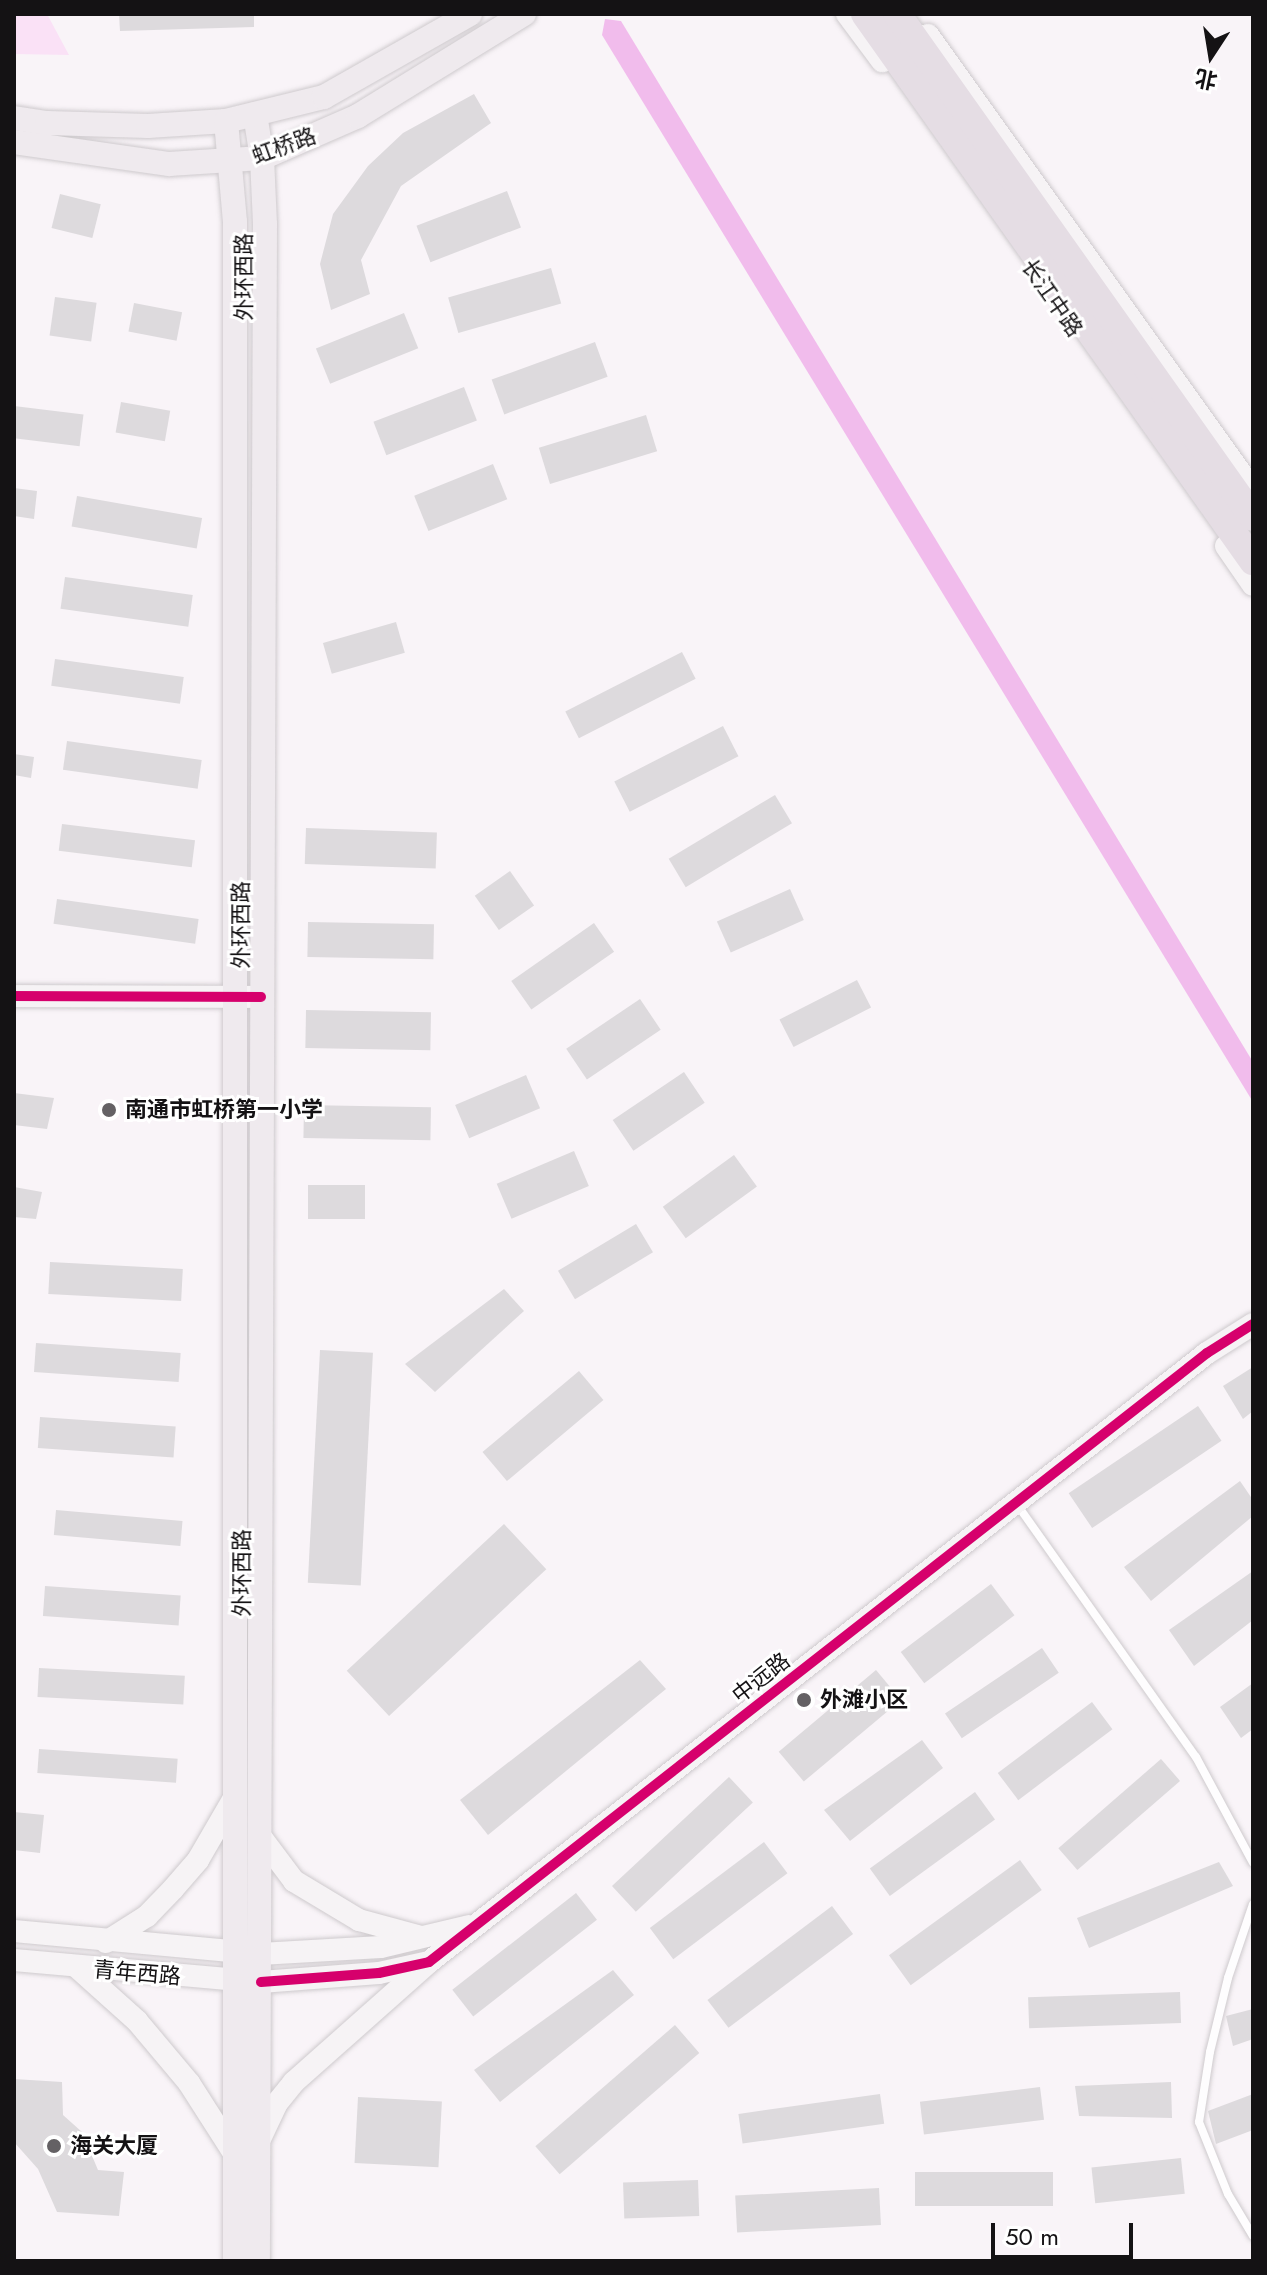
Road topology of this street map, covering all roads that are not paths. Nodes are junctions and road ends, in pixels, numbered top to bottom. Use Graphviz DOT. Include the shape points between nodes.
graph roads {
  1 [pos="470,14"];
  2 [pos="524,14"];
  3 [pos="847,14"];
  4 [pos="865,14"];
  5 [pos="897,14"];
  6 [pos="913,14"];
  7 [pos="255,114"];
  8 [pos="14,118"];
  9 [pos="226,121"];
  10 [pos="14,142"];
  11 [pos="262,158"];
  12 [pos="232,163"];
  13 [pos="1253,490"];
  14 [pos="1253,517"];
  15 [pos="1253,561"];
  16 [pos="1253,585"];
  17 [pos="14,996"];
  18 [pos="261,997"];
  19 [pos="235,998"];
  20 [pos="1253,1324"];
  21 [pos="1016,1502"];
  22 [pos="234,1798"];
  23 [pos="261,1837"];
  24 [pos="1253,1863"];
  25 [pos="1253,1904"];
  26 [pos="482,1922"];
  27 [pos="14,1931"];
  28 [pos="426,1938"];
  29 [pos="106,1942"];
  30 [pos="232,1953"];
  31 [pos="260,1954"];
  32 [pos="14,1960"];
  33 [pos="429,1962"];
  34 [pos="78,1968"];
  35 [pos="233,1981"];
  36 [pos="261,1982"];
  37 [pos="259,2141"];
  38 [pos="235,2155"];
  39 [pos="1253,2236"];
  40 [pos="235,2261"];
  41 [pos="258,2261"];
  1 -- 7 [label="main road, 虹桥路" via="324,97"];
  2 -- 11 [label="main road, 虹桥路" via="358,116"];
  3 -- 16 [label="main road, 长江中路"];
  4 -- 15 [label="highway, 长江中路"];
  5 -- 14 [label="highway, 长江中路"];
  6 -- 13 [label="main road"];
  7 -- 9 [label="main road, 虹桥路"];
  7 -- 11 [label="main road, 外环西路"];
  8 -- 9 [label="main road, 虹桥路" via="148,126"];
  9 -- 12 [label="main road, 外环西路"];
  10 -- 12 [label="main road, 虹桥路" via="169,164"];
  11 -- 12 [label="main road, 虹桥路"];
  11 -- 18 [label="main road, 外环西路"];
  12 -- 19 [label="main road, 外环西路"];
  17 -- 19 [label="main road"];
  18 -- 19 [label="main road"];
  18 -- 23 [label="main road, 外环西路"];
  19 -- 22 [label="main road, 外环西路"];
  20 -- 21 [label="main road, 中远路" via="1207,1353"];
  21 -- 24 [label="lane" via="1196,1757"];
  21 -- 26 [label="main road, 中远路"];
  22 -- 29 [label="main road" via="198,1860 173,1889 147,1916"];
  22 -- 30 [label="main road, 外环西路"];
  23 -- 28 [label="main road" via="294,1881 359,1920"];
  23 -- 31 [label="main road, 外环西路"];
  25 -- 39 [label="lane" via="1228,1978 1199,2122 1228,2194"];
  26 -- 28 [label="main road, 中远路"];
  26 -- 33 [label="main road, 中远路"];
  27 -- 29 [label="main road, 青年西路"];
  28 -- 31 [label="main road, 中远路" via="381,1947"];
  29 -- 30 [label="main road, 青年西路"];
  30 -- 31 [label="main road, 青年西路"];
  30 -- 35 [label="main road, 外环西路"];
  31 -- 36 [label="main road, 外环西路"];
  32 -- 34 [label="main road, 青年西路"];
  33 -- 36 [label="main road, 中远路" via="379,1973"];
  33 -- 37 [label="main road" via="294,2082"];
  34 -- 35 [label="main road, 青年西路"];
  34 -- 38 [label="main road" via="121,2004 164,2053"];
  35 -- 36 [label="main road, 青年西路"];
  35 -- 38 [label="main road, 外环西路"];
  36 -- 37 [label="main road, 外环西路"];
  37 -- 41 [label="main road, 外环西路"];
  38 -- 40 [label="main road, 外环西路"];
}
